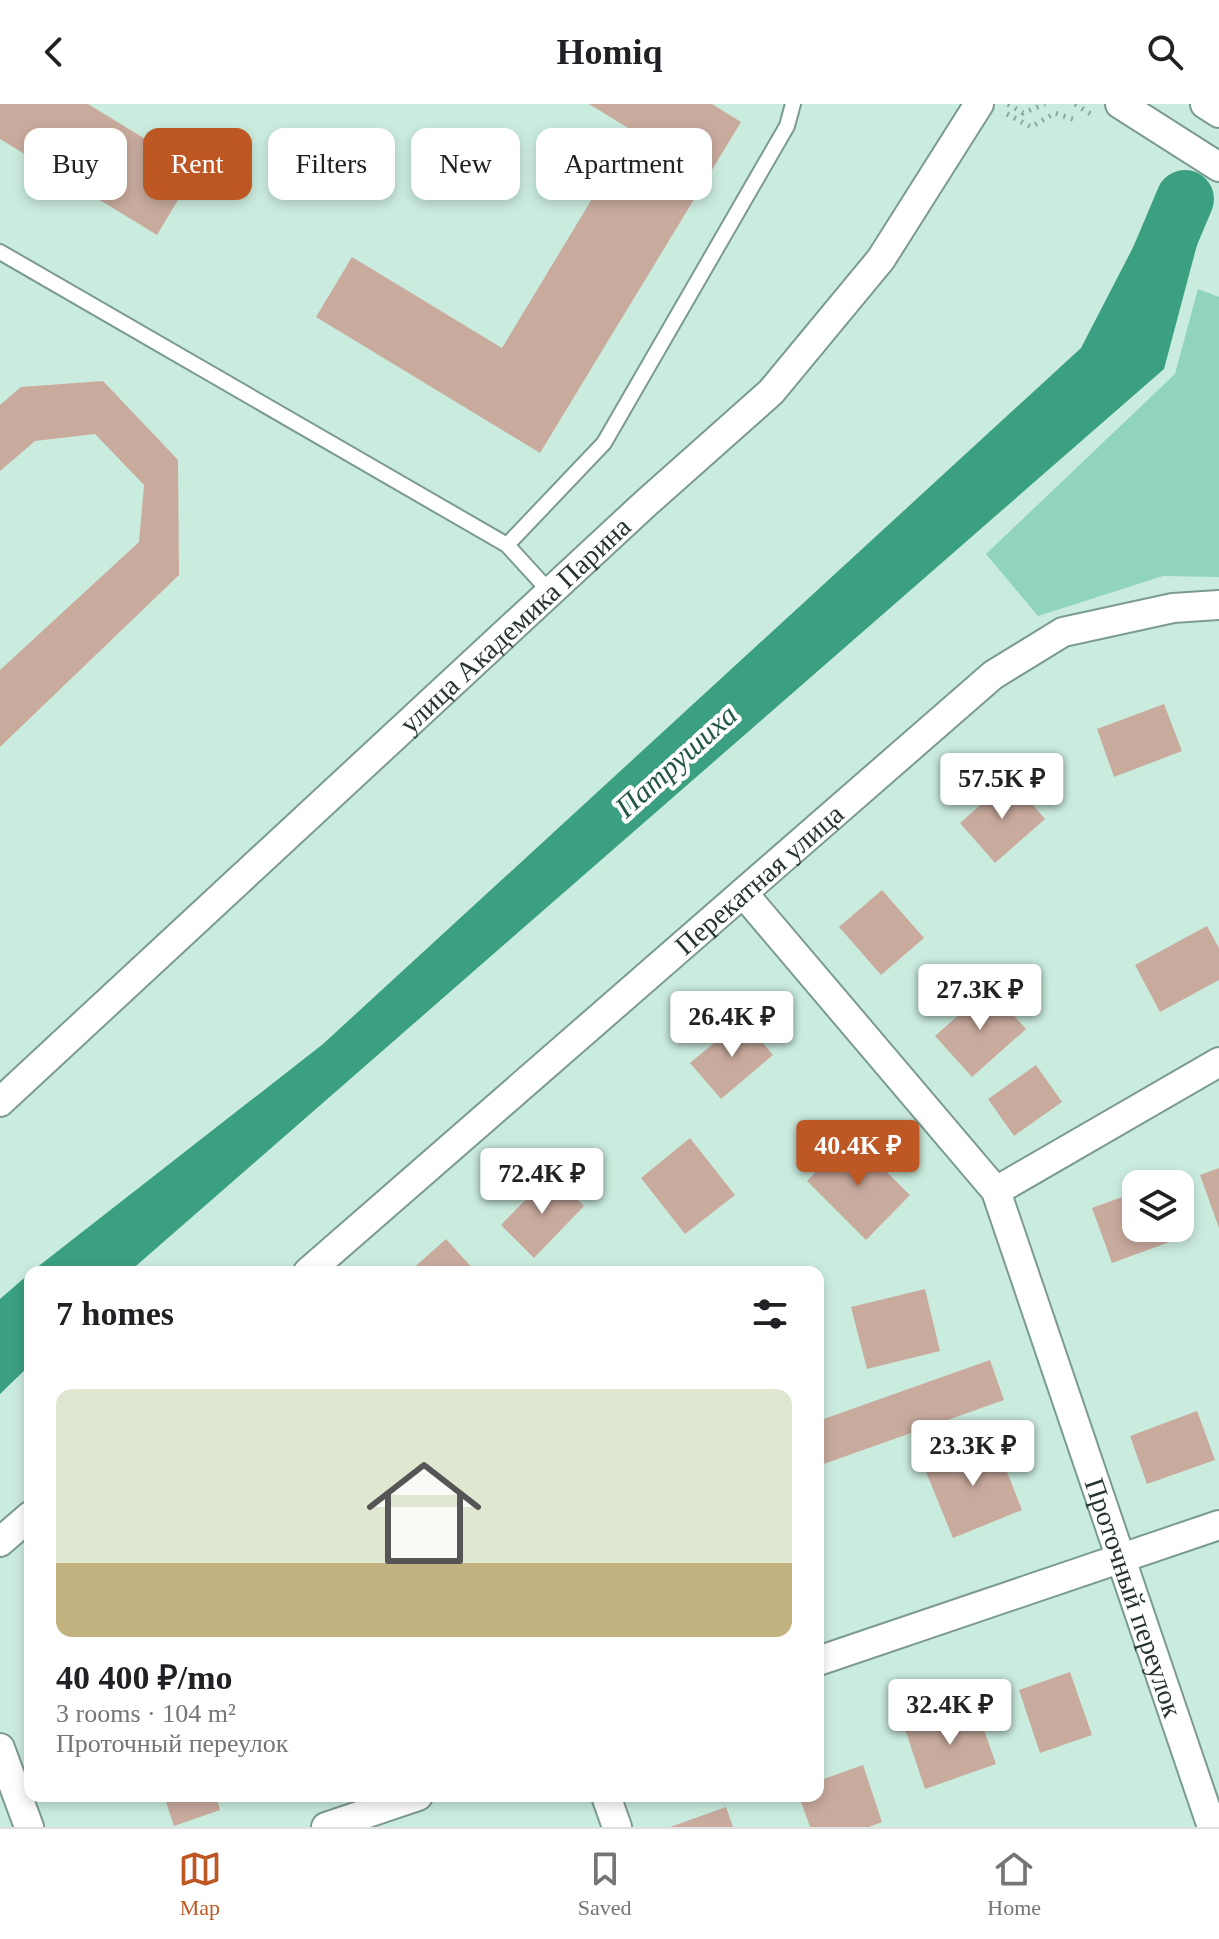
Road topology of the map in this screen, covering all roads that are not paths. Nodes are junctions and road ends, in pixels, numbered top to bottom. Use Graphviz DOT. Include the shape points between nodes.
graph roads {
  1 [pos="793,104"];
  2 [pos="1120,104"];
  3 [pos="1205,104"];
  4 [pos="989,107"];
  5 [pos="1219,113"];
  6 [pos="1219,167"];
  7 [pos="0,252"];
  8 [pos="507,545"];
  9 [pos="550,592"];
  10 [pos="1219,605"];
  11 [pos="743,893"];
  12 [pos="1219,1062"];
  13 [pos="0,1102"];
  14 [pos="996,1191"];
  15 [pos="319,1266"];
  16 [pos="24,1521"];
  17 [pos="1219,1525"];
  18 [pos="0,1542"];
  19 [pos="1122,1558"];
  20 [pos="824,1659"];
  21 [pos="0,1748"];
  22 [pos="400,1802"];
  23 [pos="608,1802"];
  24 [pos="29,1827"];
  25 [pos="326,1827"];
  26 [pos="617,1827"];
  27 [pos="1212,1827"];
  1 -- 8 [label="lane" via="787,126 604,443"];
  2 -- 6 [label="street"];
  3 -- 5 [label="street"];
  4 -- 9 [label="street, улица Академика Парина" via="881,259 771,392"];
  7 -- 8 [label="lane"];
  8 -- 9 [label="lane"];
  9 -- 13 [label="street, улица Академика Парина"];
  10 -- 11 [label="street, Перекатная улица" via="1173,608 1063,632 993,675"];
  11 -- 14 [label="street, Проточный переулок"];
  11 -- 15 [label="street, Перекатная улица"];
  12 -- 14 [label="street"];
  14 -- 19 [label="street, Проточный переулок"];
  16 -- 18 [label="street"];
  17 -- 19 [label="street"];
  19 -- 20 [label="street"];
  19 -- 27 [label="street, Проточный переулок"];
  21 -- 24 [label="street"];
  22 -- 25 [label="street"];
  23 -- 26 [label="street"];
}
